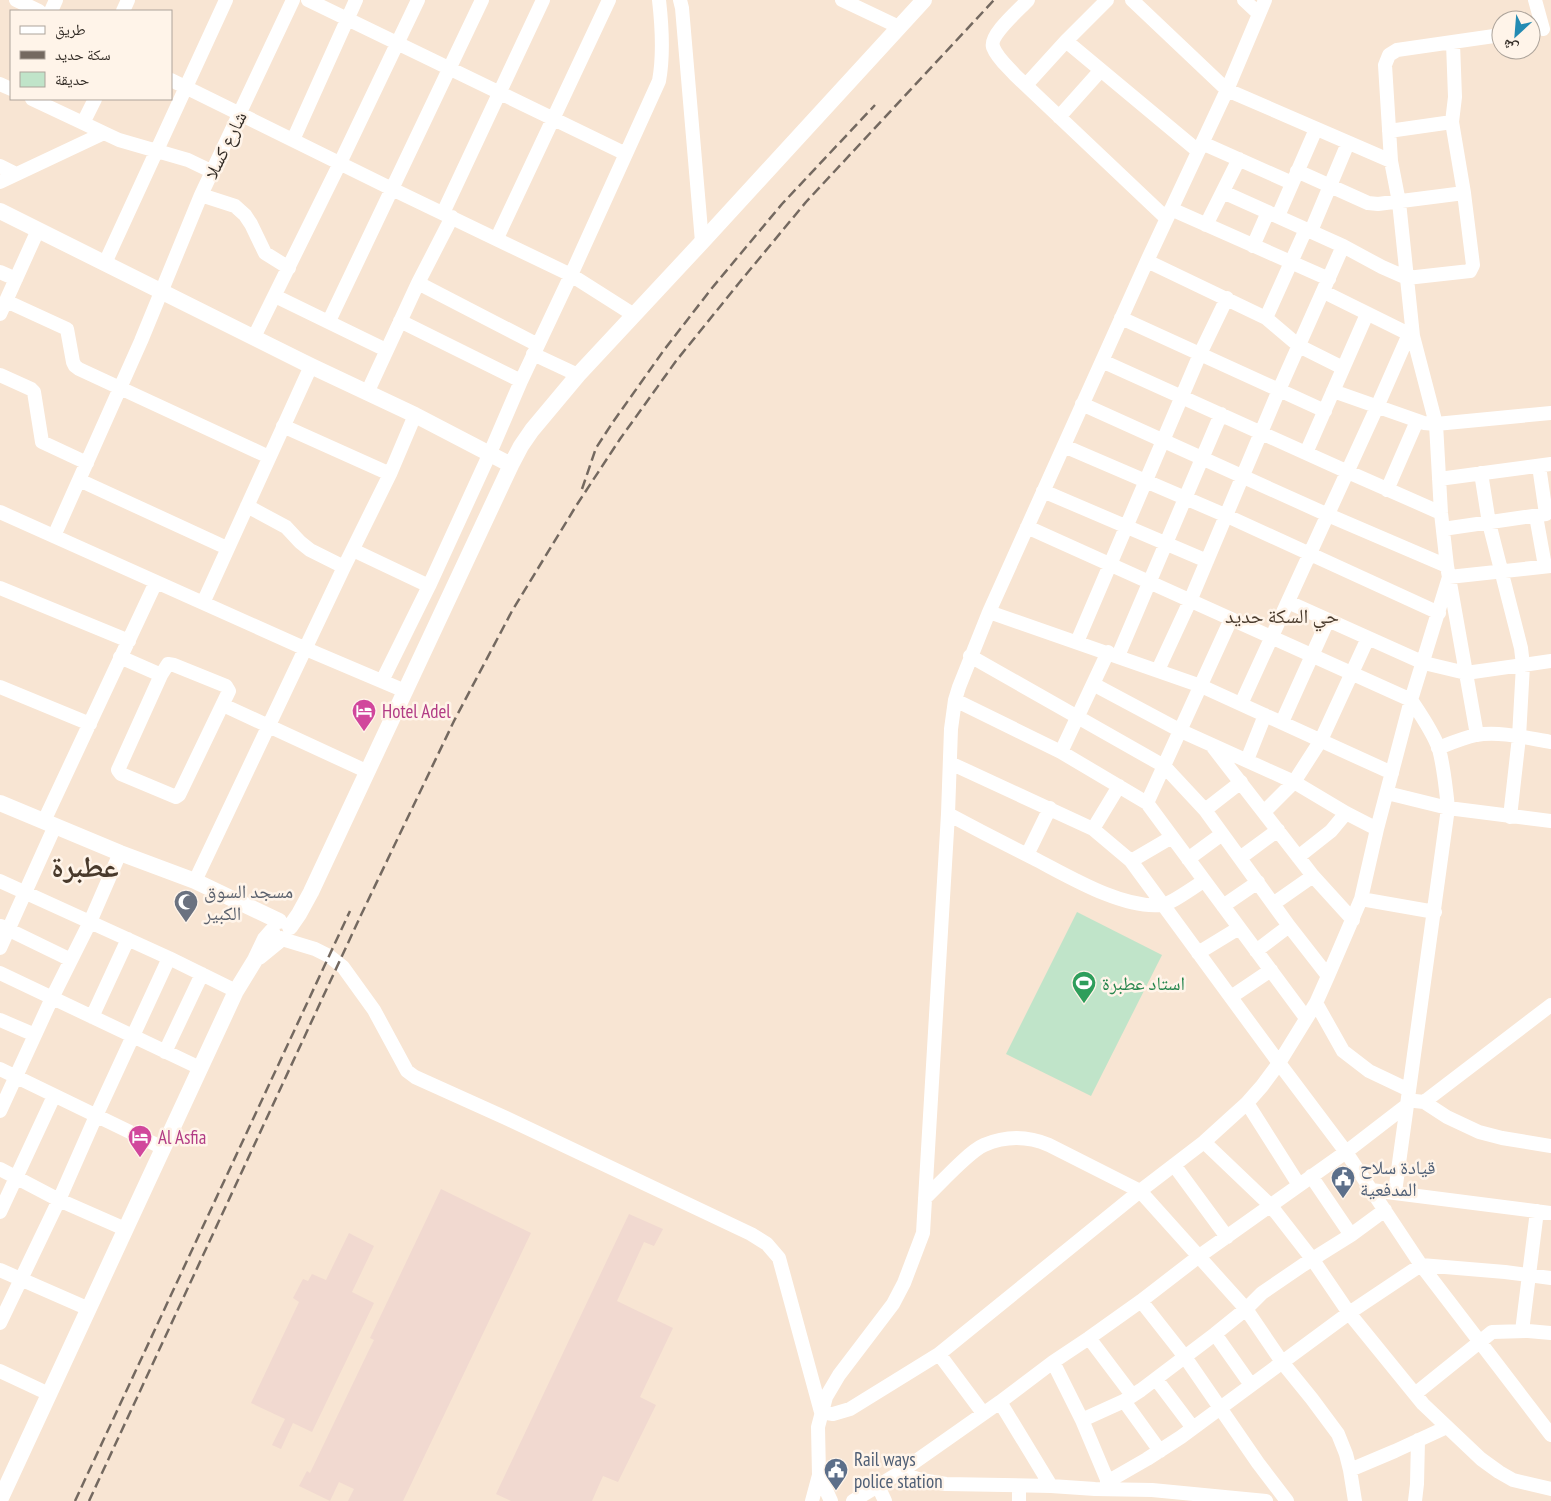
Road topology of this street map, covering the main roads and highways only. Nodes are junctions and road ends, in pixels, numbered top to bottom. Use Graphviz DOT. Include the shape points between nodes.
graph roads {
  1 [pos="924,0"];
  2 [pos="0,211"];
  3 [pos="512,465"];
  4 [pos="0,803"];
  5 [pos="281,929"];
  6 [pos="1,1495"];
  1 -- 3 [label="main road" via="578,375 532,430"];
  2 -- 3 [label="main road"];
  3 -- 5 [label="main road" via="302,908"];
  4 -- 5 [label="main road" via="195,881 248,907"];
  5 -- 6 [label="main road" via="255,960 236,992"];
}
